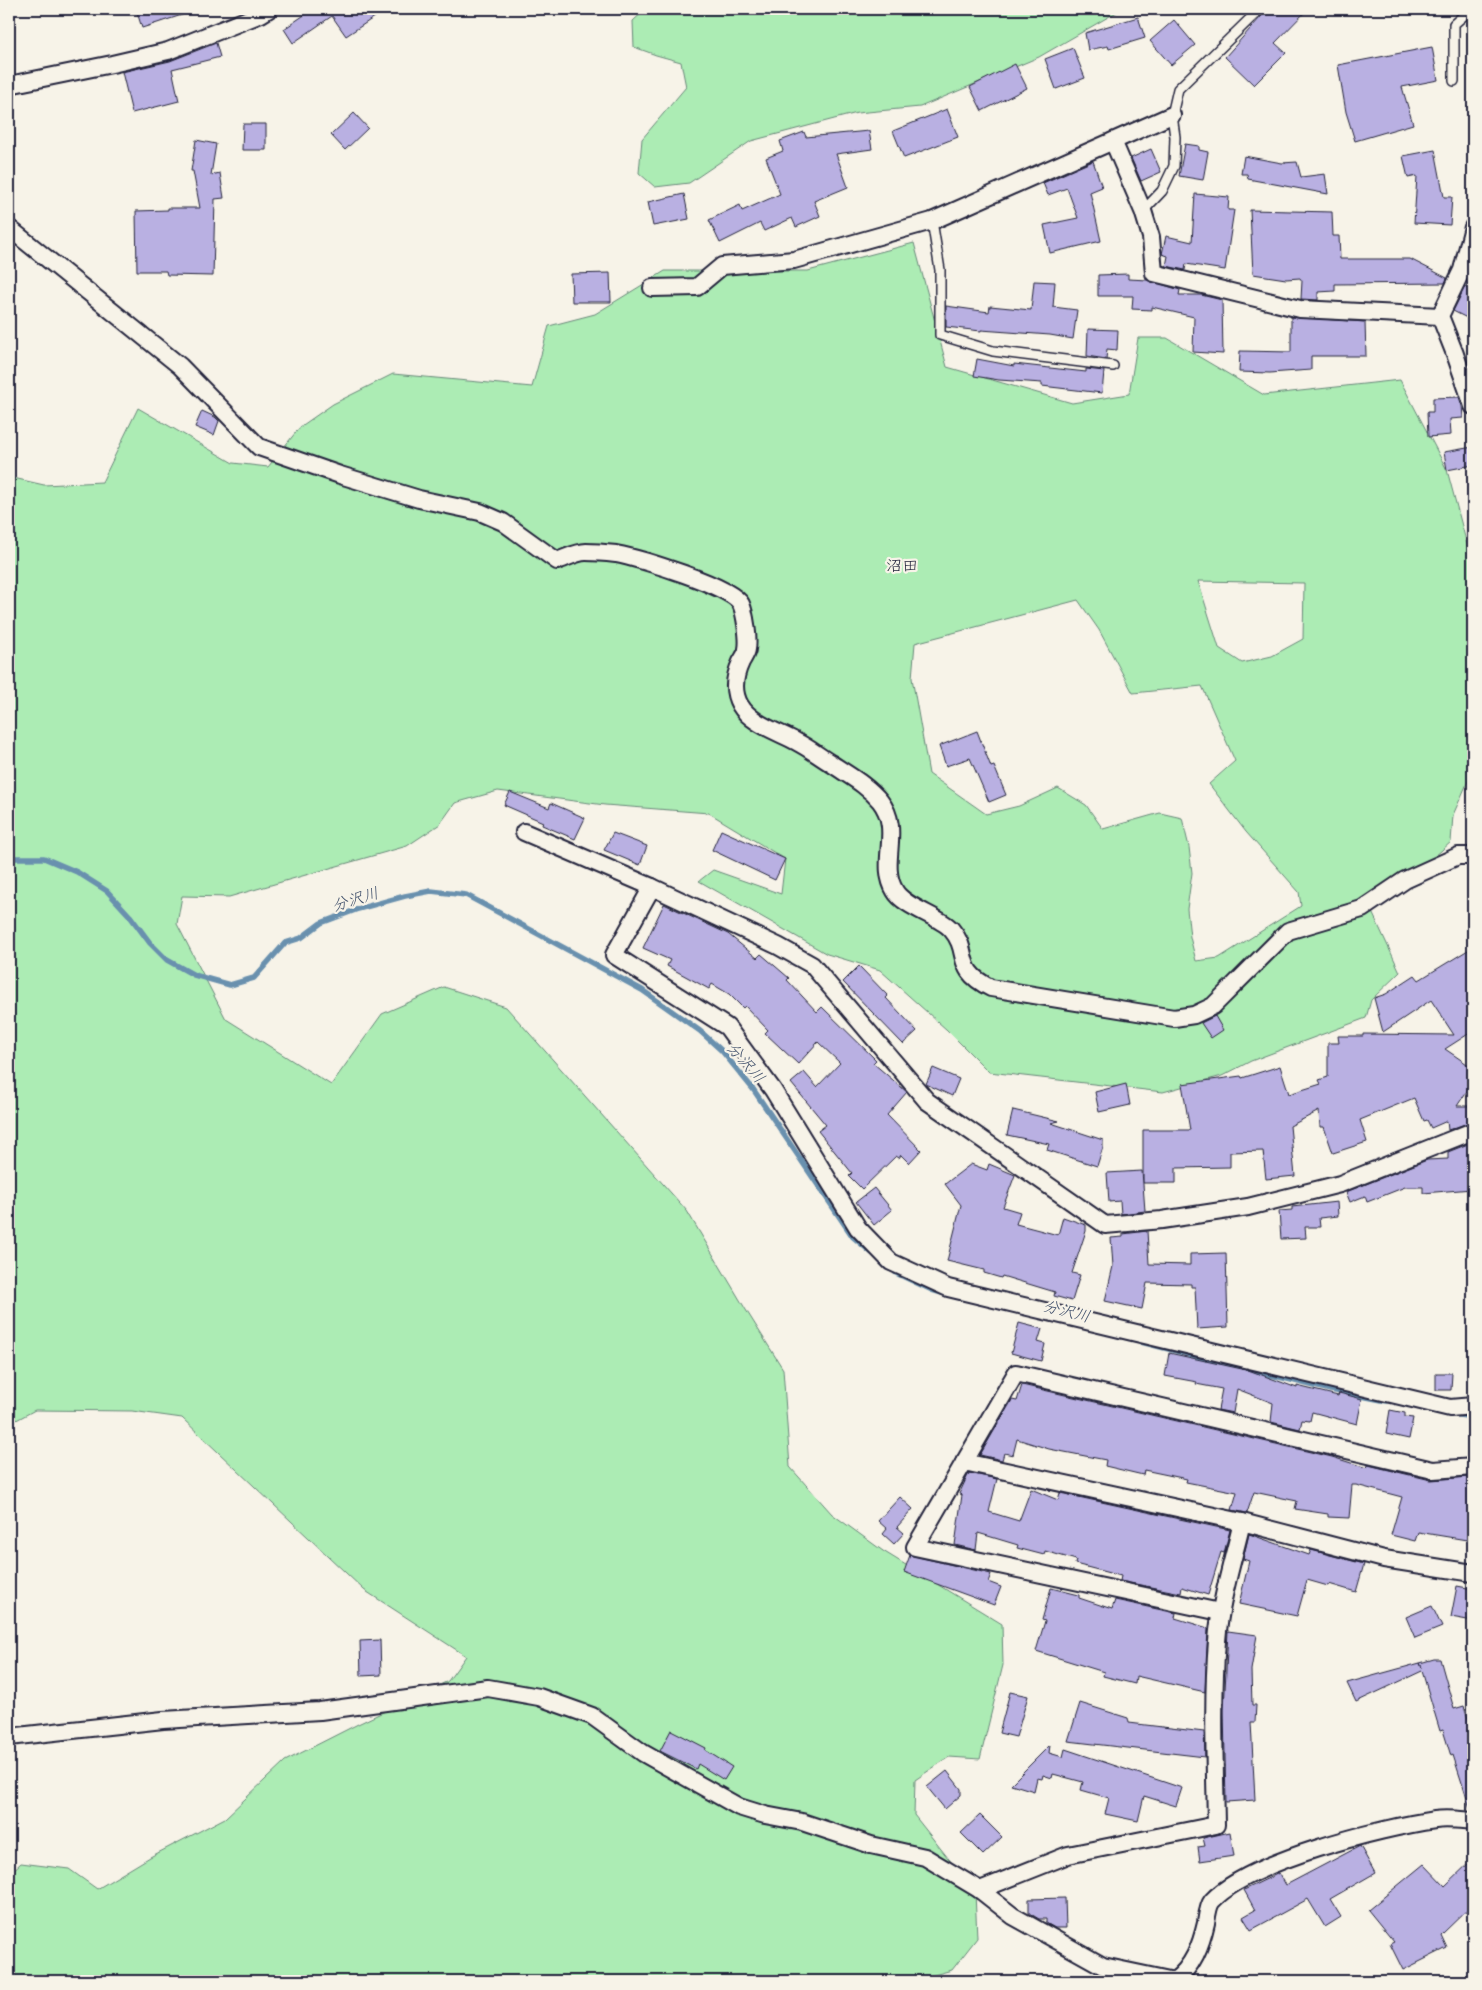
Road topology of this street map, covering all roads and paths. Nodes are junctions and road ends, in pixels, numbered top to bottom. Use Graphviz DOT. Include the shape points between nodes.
graph roads {
  1 [pos="269,9"];
  2 [pos="1260,9"];
  3 [pos="1471,9"];
  4 [pos="1454,81"];
  5 [pos="9,85"];
  6 [pos="1172,115"];
  7 [pos="1113,141"];
  8 [pos="1143,211"];
  9 [pos="932,221"];
  10 [pos="1473,227"];
  11 [pos="9,228"];
  12 [pos="1468,273"];
  13 [pos="652,288"];
  14 [pos="1440,316"];
  15 [pos="1113,366"];
  16 [pos="1473,406"];
  17 [pos="524,832"];
  18 [pos="1473,856"];
  19 [pos="652,887"];
  20 [pos="1473,1131"];
  21 [pos="1473,1406"];
  22 [pos="964,1462"];
  23 [pos="1473,1467"];
  24 [pos="1242,1522"];
  25 [pos="1473,1573"];
  26 [pos="1220,1612"];
  27 [pos="9,1736"];
  28 [pos="1473,1821"];
  29 [pos="980,1890"];
  1 -- 5 [label="street" via="168,51"];
  2 -- 6 [label="lane" via="1178,89"];
  3 -- 4 [label="lane" via="1454,24"];
  6 -- 7 [label="street"];
  6 -- 8 [label="lane" via="1174,166 1162,191"];
  7 -- 8 [label="street"];
  7 -- 9 [label="street"];
  8 -- 14 [label="street" via="1151,237 1154,273 1300,309"];
  9 -- 13 [label="street" via="794,260 722,266 697,287"];
  9 -- 15 [label="lane" via="940,270 940,335 993,351"];
  10 -- 12 [label="street"];
  11 -- 18 [label="street" via="180,366 259,447 357,481 480,512 503,522 557,561 583,552 616,554 669,568 727,592 740,603 747,631 748,650 735,675 734,687 740,706 754,719 799,743 868,788 881,802 890,817 889,870 895,892 912,906 949,927 959,939 964,966 976,980 991,988 1174,1018 1194,1015 1213,1006 1288,931 1362,909 1405,880 1458,856"];
  12 -- 14 [label="street"];
  14 -- 16 [label="street"];
  17 -- 19 [label="street"];
  19 -- 20 [label="street" via="812,965 926,1101 1105,1224 1162,1220 1248,1207 1340,1184"];
  19 -- 21 [label="street" via="614,955 727,1028 773,1090 858,1228 891,1262 948,1288 1450,1408"];
  22 -- 23 [label="street" via="1016,1373 1433,1470"];
  22 -- 24 [label="street"];
  22 -- 26 [label="street" via="915,1547"];
  24 -- 25 [label="street" via="1384,1560"];
  24 -- 26 [label="street"];
  26 -- 29 [label="street" via="1214,1719 1216,1825 1068,1855"];
  27 -- 29 [label="street" via="163,1720 320,1711 488,1688 539,1697 592,1716 643,1753 739,1807 802,1822 870,1845 925,1857"];
  28 -- 29 [label="street" via="1438,1819 1380,1830 1294,1856 1232,1884 1211,1903 1201,1946 1186,1973 1174,1981 1103,1966 1013,1916"];
}
